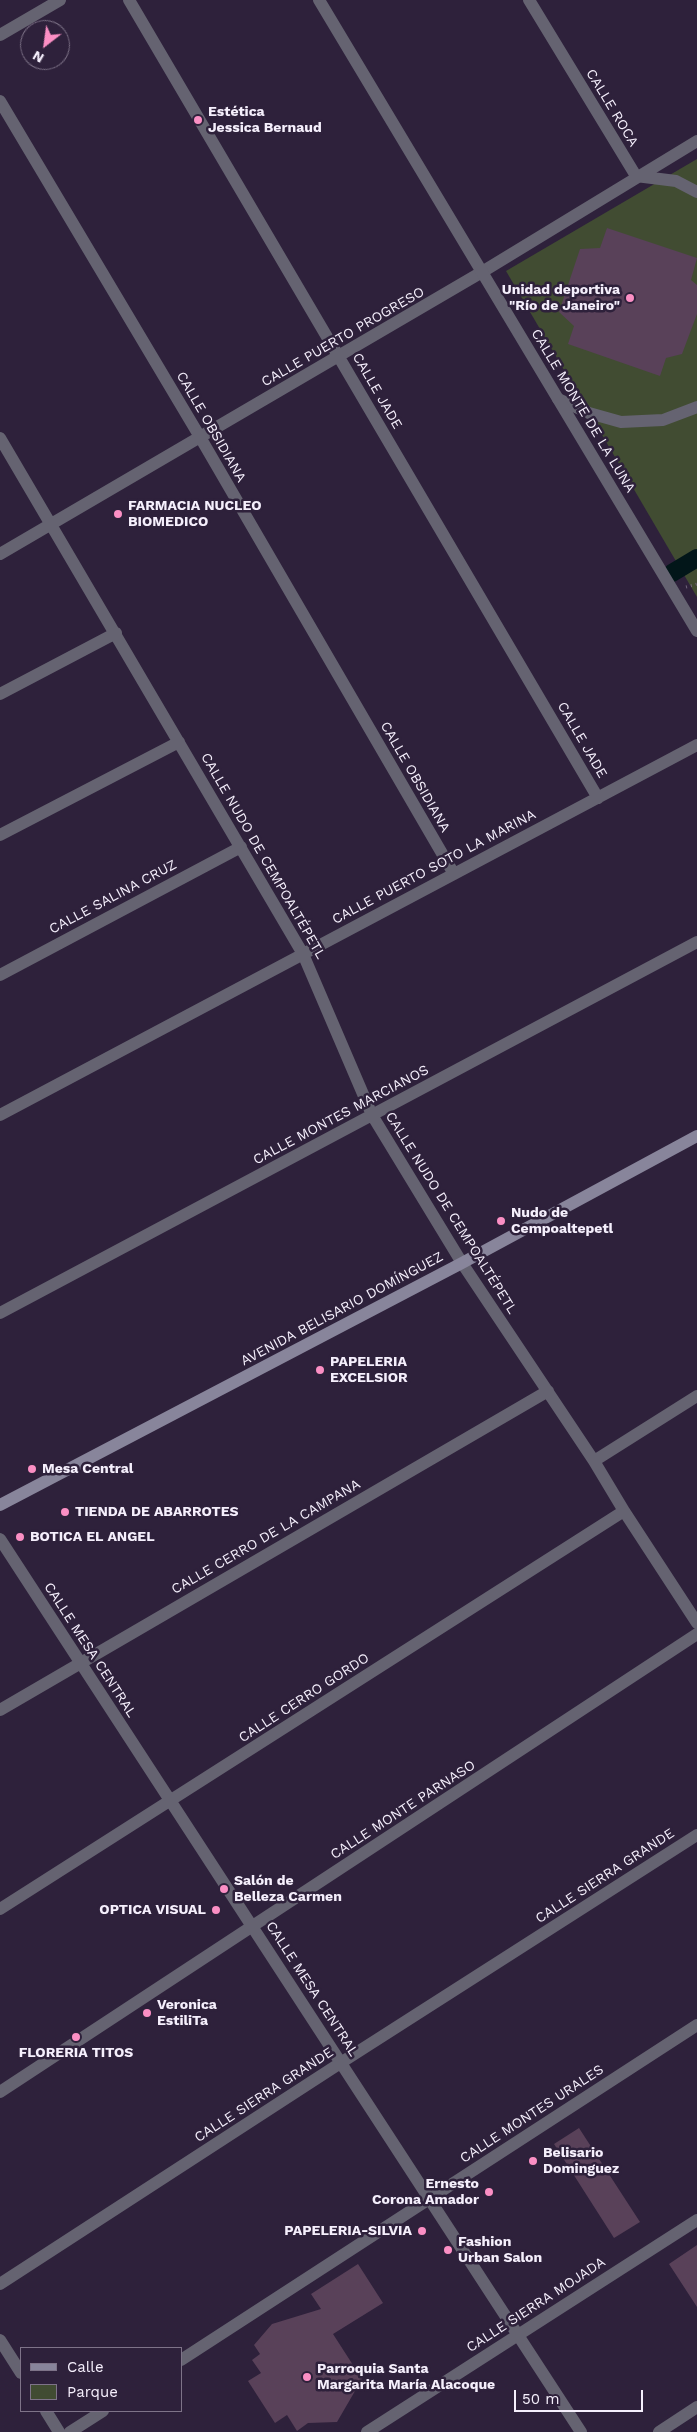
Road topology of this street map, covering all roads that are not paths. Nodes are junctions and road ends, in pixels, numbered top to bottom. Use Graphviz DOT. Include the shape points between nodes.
graph roads {
  1 [pos="60,0"];
  2 [pos="129,0"];
  3 [pos="319,0"];
  4 [pos="529,0"];
  5 [pos="0,35"];
  6 [pos="0,101"];
  7 [pos="697,141"];
  8 [pos="636,176"];
  9 [pos="697,192"];
  10 [pos="482,272"];
  11 [pos="340,356"];
  12 [pos="558,399"];
  13 [pos="697,407"];
  14 [pos="200,437"];
  15 [pos="0,438"];
  16 [pos="51,524"];
  17 [pos="0,554"];
  18 [pos="697,632"];
  19 [pos="116,633"];
  20 [pos="0,694"];
  21 [pos="180,742"];
  22 [pos="697,745"];
  23 [pos="598,798"];
  24 [pos="0,835"];
  25 [pos="241,847"];
  26 [pos="454,874"];
  27 [pos="697,942"];
  28 [pos="304,954"];
  29 [pos="0,975"];
  30 [pos="0,1115"];
  31 [pos="372,1115"];
  32 [pos="697,1136"];
  33 [pos="462,1264"];
  34 [pos="0,1313"];
  35 [pos="548,1391"];
  36 [pos="697,1396"];
  37 [pos="594,1461"];
  38 [pos="0,1506"];
  39 [pos="624,1511"];
  40 [pos="0,1539"];
  41 [pos="697,1623"];
  42 [pos="697,1634"];
  43 [pos="81,1663"];
  44 [pos="0,1710"];
  45 [pos="170,1800"];
  46 [pos="697,1835"];
  47 [pos="0,1909"];
  48 [pos="253,1926"];
  49 [pos="697,2025"];
  50 [pos="342,2062"];
  51 [pos="0,2092"];
  52 [pos="430,2198"];
  53 [pos="697,2220"];
  54 [pos="0,2284"];
  55 [pos="518,2334"];
  56 [pos="0,2340"];
  57 [pos="182,2359"];
  58 [pos="20,2371"];
  59 [pos="697,2407"];
  60 [pos="47,2412"];
  61 [pos="101,2412"];
  62 [pos="59,2432"];
  63 [pos="70,2432"];
  64 [pos="366,2432"];
  65 [pos="580,2432"];
  66 [pos="659,2432"];
  1 -- 5 [label="street"];
  2 -- 11 [label="street, CALLE JADE"];
  3 -- 10 [label="street, CALLE MONTE DE LA LUNA"];
  4 -- 8 [label="street, CALLE ROCA"];
  6 -- 14 [label="street, CALLE OBSIDIANA"];
  7 -- 8 [label="street, CALLE PUERTO PROGRESO"];
  8 -- 9 [label="street" via="676,180"];
  8 -- 10 [label="street, CALLE PUERTO PROGRESO"];
  10 -- 11 [label="street, CALLE PUERTO PROGRESO"];
  10 -- 12 [label="street, CALLE MONTE DE LA LUNA"];
  11 -- 14 [label="street, CALLE PUERTO PROGRESO"];
  11 -- 23 [label="street, CALLE JADE"];
  12 -- 13 [label="street" via="621,422 663,420"];
  12 -- 18 [label="street, CALLE MONTE DE LA LUNA"];
  14 -- 16 [label="street, CALLE PUERTO PROGRESO"];
  14 -- 26 [label="street, CALLE OBSIDIANA"];
  15 -- 16 [label="street, CALLE NUDO DE CEMPOALTÉPETL"];
  16 -- 17 [label="street, CALLE PUERTO PROGRESO"];
  16 -- 19 [label="street, CALLE NUDO DE CEMPOALTÉPETL"];
  19 -- 20 [label="street"];
  19 -- 21 [label="street, CALLE NUDO DE CEMPOALTÉPETL"];
  21 -- 24 [label="street"];
  21 -- 25 [label="street, CALLE NUDO DE CEMPOALTÉPETL"];
  22 -- 23 [label="street, CALLE PUERTO SOTO LA MARINA"];
  23 -- 26 [label="street, CALLE PUERTO SOTO LA MARINA"];
  25 -- 28 [label="street, CALLE NUDO DE CEMPOALTÉPETL"];
  25 -- 29 [label="street, CALLE SALINA CRUZ"];
  26 -- 28 [label="street, CALLE PUERTO SOTO LA MARINA"];
  27 -- 31 [label="street, CALLE MONTES MARCIANOS"];
  28 -- 30 [label="street, CALLE PUERTO SOTO LA MARINA"];
  28 -- 31 [label="street, CALLE NUDO DE CEMPOALTÉPETL"];
  31 -- 33 [label="street, CALLE NUDO DE CEMPOALTÉPETL"];
  31 -- 34 [label="street, CALLE MONTES MARCIANOS"];
  32 -- 33 [label="main road, AVENIDA BELISARIO DOMÍNGUEZ"];
  33 -- 35 [label="street, CALLE NUDO DE CEMPOALTÉPETL"];
  33 -- 38 [label="main road, AVENIDA BELISARIO DOMÍNGUEZ"];
  35 -- 37 [label="street, CALLE NUDO DE CEMPOALTÉPETL"];
  35 -- 43 [label="street, CALLE CERRO DE LA CAMPANA"];
  36 -- 37 [label="street"];
  37 -- 39 [label="street, CALLE NUDO DE CEMPOALTÉPETL"];
  39 -- 41 [label="street, CALLE NUDO DE CEMPOALTÉPETL"];
  39 -- 45 [label="street, CALLE CERRO GORDO"];
  40 -- 43 [label="street, CALLE MESA CENTRAL"];
  42 -- 48 [label="street, CALLE MONTE PARNASO"];
  43 -- 44 [label="street, CALLE CERRO DE LA CAMPANA"];
  43 -- 45 [label="street, CALLE MESA CENTRAL"];
  45 -- 47 [label="street, CALLE CERRO GORDO"];
  45 -- 48 [label="street, CALLE MESA CENTRAL"];
  46 -- 50 [label="street, CALLE SIERRA GRANDE"];
  48 -- 50 [label="street, CALLE MESA CENTRAL"];
  48 -- 51 [label="street, CALLE MONTE PARNASO"];
  49 -- 52 [label="street, CALLE MONTES URALES"];
  50 -- 52 [label="street, CALLE MESA CENTRAL"];
  50 -- 54 [label="street, CALLE SIERRA GRANDE"];
  52 -- 55 [label="street, CALLE MESA CENTRAL"];
  52 -- 57 [label="street, CALLE MONTES URALES"];
  53 -- 55 [label="street, CALLE SIERRA MOJADA"];
  55 -- 64 [label="street, CALLE SIERRA MOJADA"];
  55 -- 65 [label="street, CALLE MESA CENTRAL"];
  56 -- 58 [label="street"];
  59 -- 66 [label="street"];
  60 -- 62 [label="street"];
  61 -- 63 [label="street"];
}
